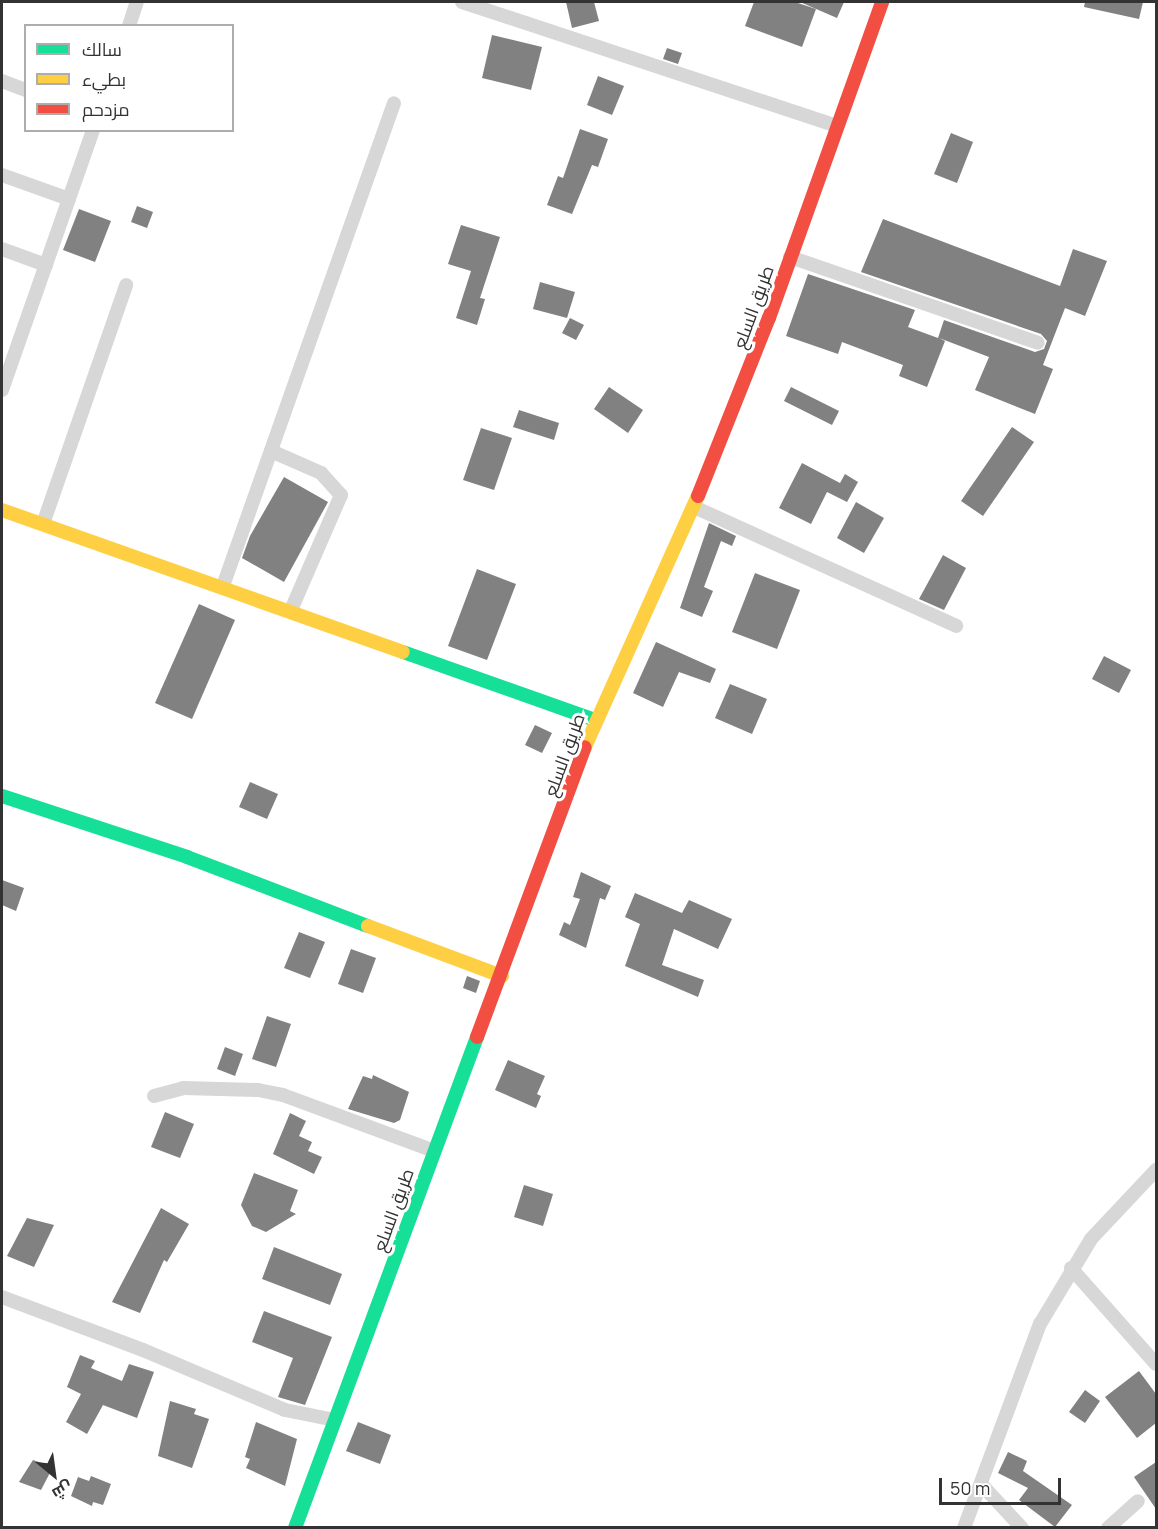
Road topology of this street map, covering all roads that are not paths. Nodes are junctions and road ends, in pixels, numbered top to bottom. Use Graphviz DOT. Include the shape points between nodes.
graph roads {
  1 [pos="137,2"];
  2 [pos="462,2"];
  3 [pos="882,2"];
  4 [pos="130,24"];
  5 [pos="2,81"];
  6 [pos="24,89"];
  7 [pos="394,103"];
  8 [pos="835,125"];
  9 [pos="92,132"];
  10 [pos="2,176"];
  11 [pos="69,199"];
  12 [pos="2,249"];
  13 [pos="790,257"];
  14 [pos="46,265"];
  15 [pos="126,285"];
  16 [pos="1038,343"];
  17 [pos="2,390"];
  18 [pos="271,451"];
  19 [pos="694,507"];
  20 [pos="2,510"];
  21 [pos="43,524"];
  22 [pos="223,586"];
  23 [pos="291,609"];
  24 [pos="956,626"];
  25 [pos="595,720"];
  26 [pos="2,796"];
  27 [pos="502,976"];
  28 [pos="154,1096"];
  29 [pos="434,1150"];
  30 [pos="1156,1170"];
  31 [pos="1071,1268"];
  32 [pos="2,1297"];
  33 [pos="1156,1364"];
  34 [pos="335,1420"];
  35 [pos="982,1485"];
  36 [pos="1138,1501"];
  37 [pos="295,1527"];
  38 [pos="964,1527"];
  39 [pos="1022,1527"];
  40 [pos="1108,1527"];
  1 -- 4 [label="street"];
  2 -- 8 [label="street"];
  3 -- 8 [label="street, طريق السلع"];
  5 -- 6 [label="street"];
  7 -- 18 [label="street"];
  8 -- 13 [label="street, طريق السلع"];
  9 -- 11 [label="street"];
  10 -- 11 [label="street"];
  11 -- 14 [label="street"];
  12 -- 14 [label="street"];
  13 -- 16 [label="street"];
  13 -- 19 [label="street, طريق السلع"];
  14 -- 17 [label="street"];
  15 -- 21 [label="street"];
  18 -- 22 [label="street"];
  18 -- 23 [label="street" via="321,473 341,495"];
  19 -- 24 [label="street"];
  19 -- 25 [label="street, طريق السلع"];
  20 -- 21 [label="street"];
  21 -- 22 [label="street"];
  22 -- 23 [label="street"];
  23 -- 25 [label="street"];
  25 -- 27 [label="street, طريق السلع"];
  26 -- 27 [label="street" via="187,857"];
  27 -- 29 [label="street, طريق السلع"];
  28 -- 29 [label="street" via="183,1088 275,1093"];
  29 -- 34 [label="street, طريق السلع"];
  30 -- 31 [label="street" via="1114,1211"];
  31 -- 33 [label="street"];
  31 -- 35 [label="street" via="1040,1324"];
  32 -- 34 [label="street" via="143,1350 285,1410"];
  34 -- 37 [label="street, طريق السلع"];
  35 -- 38 [label="street"];
  35 -- 39 [label="street"];
  36 -- 40 [label="street"];
}
